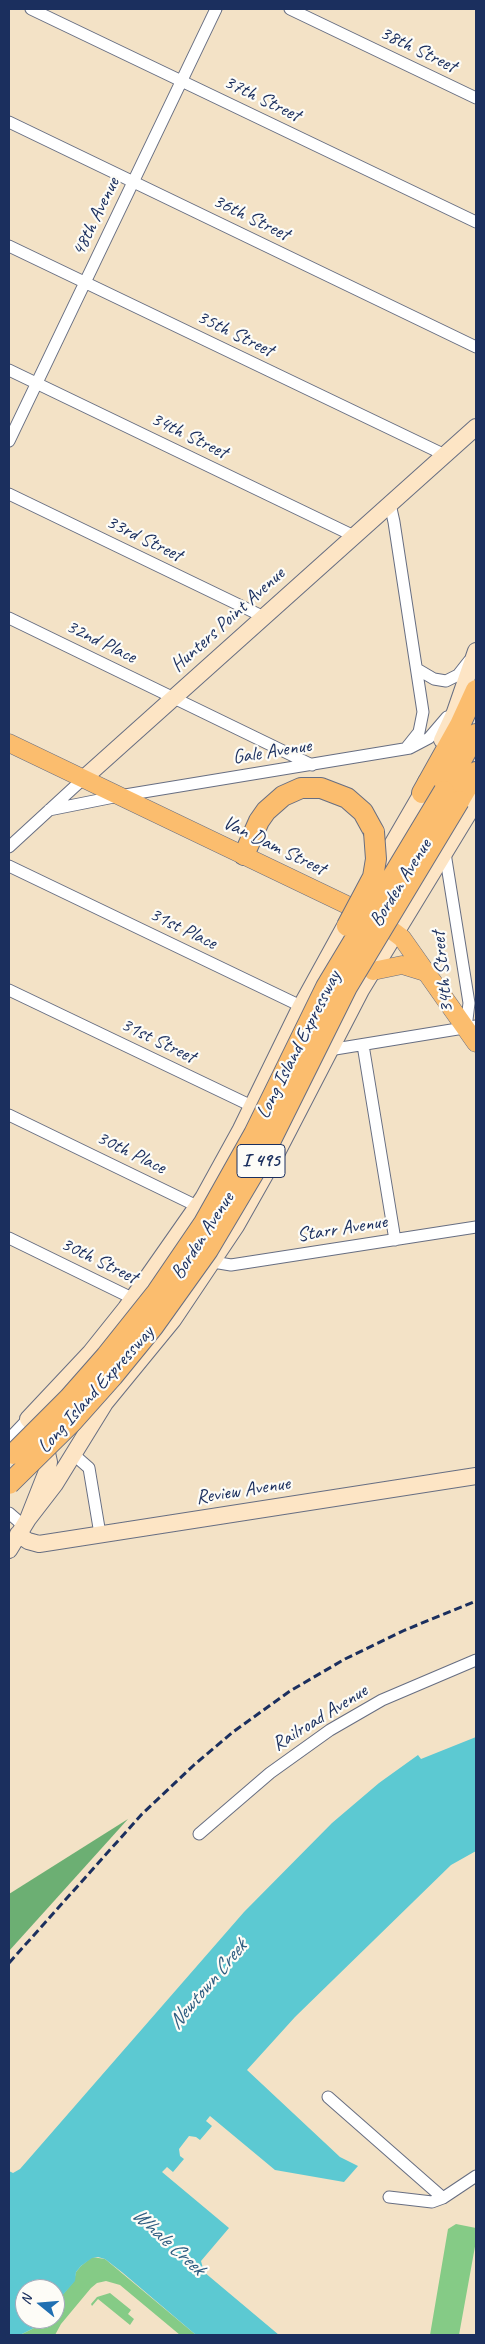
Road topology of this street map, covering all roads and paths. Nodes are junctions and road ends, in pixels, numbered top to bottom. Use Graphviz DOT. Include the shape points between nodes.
graph roads {
  1 [pos="31,9"];
  2 [pos="216,9"];
  3 [pos="290,9"];
  4 [pos="182,81"];
  5 [pos="476,98"];
  6 [pos="9,122"];
  7 [pos="133,182"];
  8 [pos="476,222"];
  9 [pos="9,246"];
  10 [pos="85,283"];
  11 [pos="476,347"];
  12 [pos="9,370"];
  13 [pos="36,383"];
  14 [pos="476,427"];
  15 [pos="9,441"];
  16 [pos="445,454"];
  17 [pos="9,494"];
  18 [pos="390,504"];
  19 [pos="354,536"];
  20 [pos="264,616"];
  21 [pos="9,618"];
  22 [pos="476,650"];
  23 [pos="417,669"];
  24 [pos="471,684"];
  25 [pos="173,697"];
  26 [pos="476,734"];
  27 [pos="9,743"];
  28 [pos="404,749"];
  29 [pos="312,765"];
  30 [pos="476,772"];
  31 [pos="83,779"];
  32 [pos="422,793"];
  33 [pos="119,796"];
  34 [pos="460,798"];
  35 [pos="49,810"];
  36 [pos="9,847"];
  37 [pos="445,853"];
  38 [pos="244,856"];
  39 [pos="9,866"];
  40 [pos="355,909"];
  41 [pos="396,933"];
  42 [pos="372,972"];
  43 [pos="428,973"];
  44 [pos="9,990"];
  45 [pos="301,1006"];
  46 [pos="342,1026"];
  47 [pos="471,1027"];
  48 [pos="476,1043"];
  49 [pos="363,1045"];
  50 [pos="329,1050"];
  51 [pos="280,1082"];
  52 [pos="252,1106"];
  53 [pos="9,1116"];
  54 [pos="291,1125"];
  55 [pos="198,1206"];
  56 [pos="236,1226"];
  57 [pos="476,1227"];
  58 [pos="9,1238"];
  59 [pos="395,1240"];
  60 [pos="213,1262"];
  61 [pos="134,1298"];
  62 [pos="173,1320"];
  63 [pos="96,1416"];
  64 [pos="28,1419"];
  65 [pos="40,1431"];
  66 [pos="9,1439"];
  67 [pos="73,1454"];
  68 [pos="9,1459"];
  69 [pos="476,1476"];
  70 [pos="9,1484"];
  71 [pos="9,1513"];
  72 [pos="23,1526"];
  73 [pos="100,1534"];
  74 [pos="9,1550"];
  75 [pos="476,1660"];
  76 [pos="199,1834"];
  77 [pos="328,2097"];
  78 [pos="476,2176"];
  79 [pos="389,2197"];
  80 [pos="443,2198"];
  1 -- 4 [label="street, 37th Street"];
  2 -- 4 [label="street, 48th Avenue"];
  3 -- 5 [label="street, 38th Street"];
  4 -- 7 [label="street, 48th Avenue"];
  4 -- 8 [label="street, 37th Street"];
  6 -- 7 [label="street, 36th Street"];
  7 -- 10 [label="street, 48th Avenue"];
  7 -- 11 [label="street, 36th Street"];
  9 -- 10 [label="street, 35th Street"];
  10 -- 13 [label="street, 48th Avenue"];
  10 -- 16 [label="street, 35th Street"];
  12 -- 13 [label="street, 34th Street"];
  13 -- 15 [label="street, 48th Avenue"];
  13 -- 19 [label="street, 34th Street"];
  14 -- 16 [label="main road, Hunters Point Avenue"];
  16 -- 18 [label="main road, Hunters Point Avenue"];
  17 -- 20 [label="street, 33rd Street"];
  18 -- 19 [label="main road, Hunters Point Avenue"];
  18 -- 23 [label="street"];
  19 -- 20 [label="main road, Hunters Point Avenue"];
  20 -- 25 [label="main road, Hunters Point Avenue"];
  21 -- 25 [label="street, 32nd Place"];
  22 -- 23 [label="street" via="462,671 451,680 434,679"];
  22 -- 24 [label="main road"];
  23 -- 28 [label="street" via="422,722 417,736"];
  24 -- 28 [label="street, Gale Avenue" via="434,734 420,744"];
  24 -- 32 [label="highway" via="457,731"];
  25 -- 29 [label="street, 32nd Place"];
  25 -- 31 [label="main road, Hunters Point Avenue"];
  26 -- 34 [label="highway, Long Island Expressway / I 495"];
  27 -- 31 [label="main road, Van Dam Street"];
  28 -- 29 [label="street, Gale Avenue"];
  29 -- 33 [label="street, Gale Avenue"];
  30 -- 34 [label="highway, Long Island Expressway / I 495"];
  31 -- 33 [label="main road, Van Dam Street"];
  31 -- 35 [label="street, Hunters Point Avenue"];
  32 -- 40 [label="main road, Borden Avenue"];
  33 -- 35 [label="street, Gale Avenue"];
  33 -- 38 [label="main road, Van Dam Street"];
  34 -- 37 [label="main road, Borden Avenue"];
  34 -- 51 [label="highway, Long Island Expressway / I 495, bridge" via="326,987"];
  34 -- 70 [label="highway, Long Island Expressway / I 495, bridge" via="350,981 263,1157 199,1263 154,1326 98,1393"];
  35 -- 36 [label="street, Hunters Point Avenue"];
  37 -- 41 [label="main road, Borden Avenue"];
  37 -- 47 [label="street, 34th Street"];
  38 -- 40 [label="main road, Van Dam Street"];
  38 -- 51 [label="highway, bridge" via="266,811 283,796 301,788 321,788 347,798 364,812 374,832 376,859 373,877 313,988"];
  39 -- 45 [label="street, 31st Place"];
  40 -- 41 [label="main road, Van Dam Street"];
  40 -- 45 [label="main road, Borden Avenue"];
  41 -- 42 [label="main road, Borden Avenue"];
  41 -- 43 [label="main road, Van Dam Street"];
  42 -- 43 [label="main road" via="402,965"];
  42 -- 46 [label="main road, Borden Avenue"];
  43 -- 47 [label="main road, Van Dam Street"];
  44 -- 52 [label="street, 31st Street"];
  45 -- 46 [label="street, 31st Place"];
  45 -- 52 [label="main road, Borden Avenue"];
  46 -- 50 [label="main road, Borden Avenue"];
  47 -- 48 [label="main road, Van Dam Street"];
  47 -- 49 [label="street"];
  49 -- 50 [label="street"];
  49 -- 59 [label="street"];
  50 -- 54 [label="main road, Borden Avenue"];
  51 -- 68 [label="highway, Long Island Expressway / I 495, bridge" via="223,1192 169,1275 88,1378"];
  52 -- 54 [label="street, 31st Street"];
  52 -- 55 [label="main road, Borden Avenue"];
  53 -- 55 [label="street, 30th Place"];
  54 -- 56 [label="main road, Borden Avenue"];
  55 -- 56 [label="street, 30th Place"];
  55 -- 61 [label="main road, Borden Avenue"];
  56 -- 60 [label="main road, Borden Avenue"];
  57 -- 59 [label="street, Starr Avenue"];
  58 -- 61 [label="street, 30th Street"];
  59 -- 60 [label="street, Starr Avenue" via="231,1265"];
  60 -- 62 [label="main road, Borden Avenue"];
  61 -- 62 [label="street, 30th Street"];
  61 -- 64 [label="main road, Borden Avenue" via="95,1347"];
  62 -- 63 [label="main road, Borden Avenue"];
  63 -- 65 [label="main road" via="68,1438"];
  63 -- 67 [label="main road, Borden Avenue"];
  64 -- 65 [label="main road, Borden Avenue"];
  64 -- 66 [label="street, Borden Avenue"];
  65 -- 67 [label="main road"];
  65 -- 72 [label="main road, Borden Avenue" via="46,1443 48,1466"];
  67 -- 72 [label="main road, Borden Avenue"];
  67 -- 73 [label="street" via="89,1468"];
  69 -- 73 [label="main road, Review Avenue"];
  71 -- 72 [label="street, Review Avenue"];
  72 -- 73 [label="main road, Review Avenue" via="36,1544"];
  72 -- 74 [label="main road, Borden Avenue"];
  75 -- 76 [label="street, Railroad Avenue" via="382,1700 330,1730 264,1778"];
  77 -- 80 [label="street"];
  78 -- 80 [label="street"];
  79 -- 80 [label="street" via="432,2202"];
}
